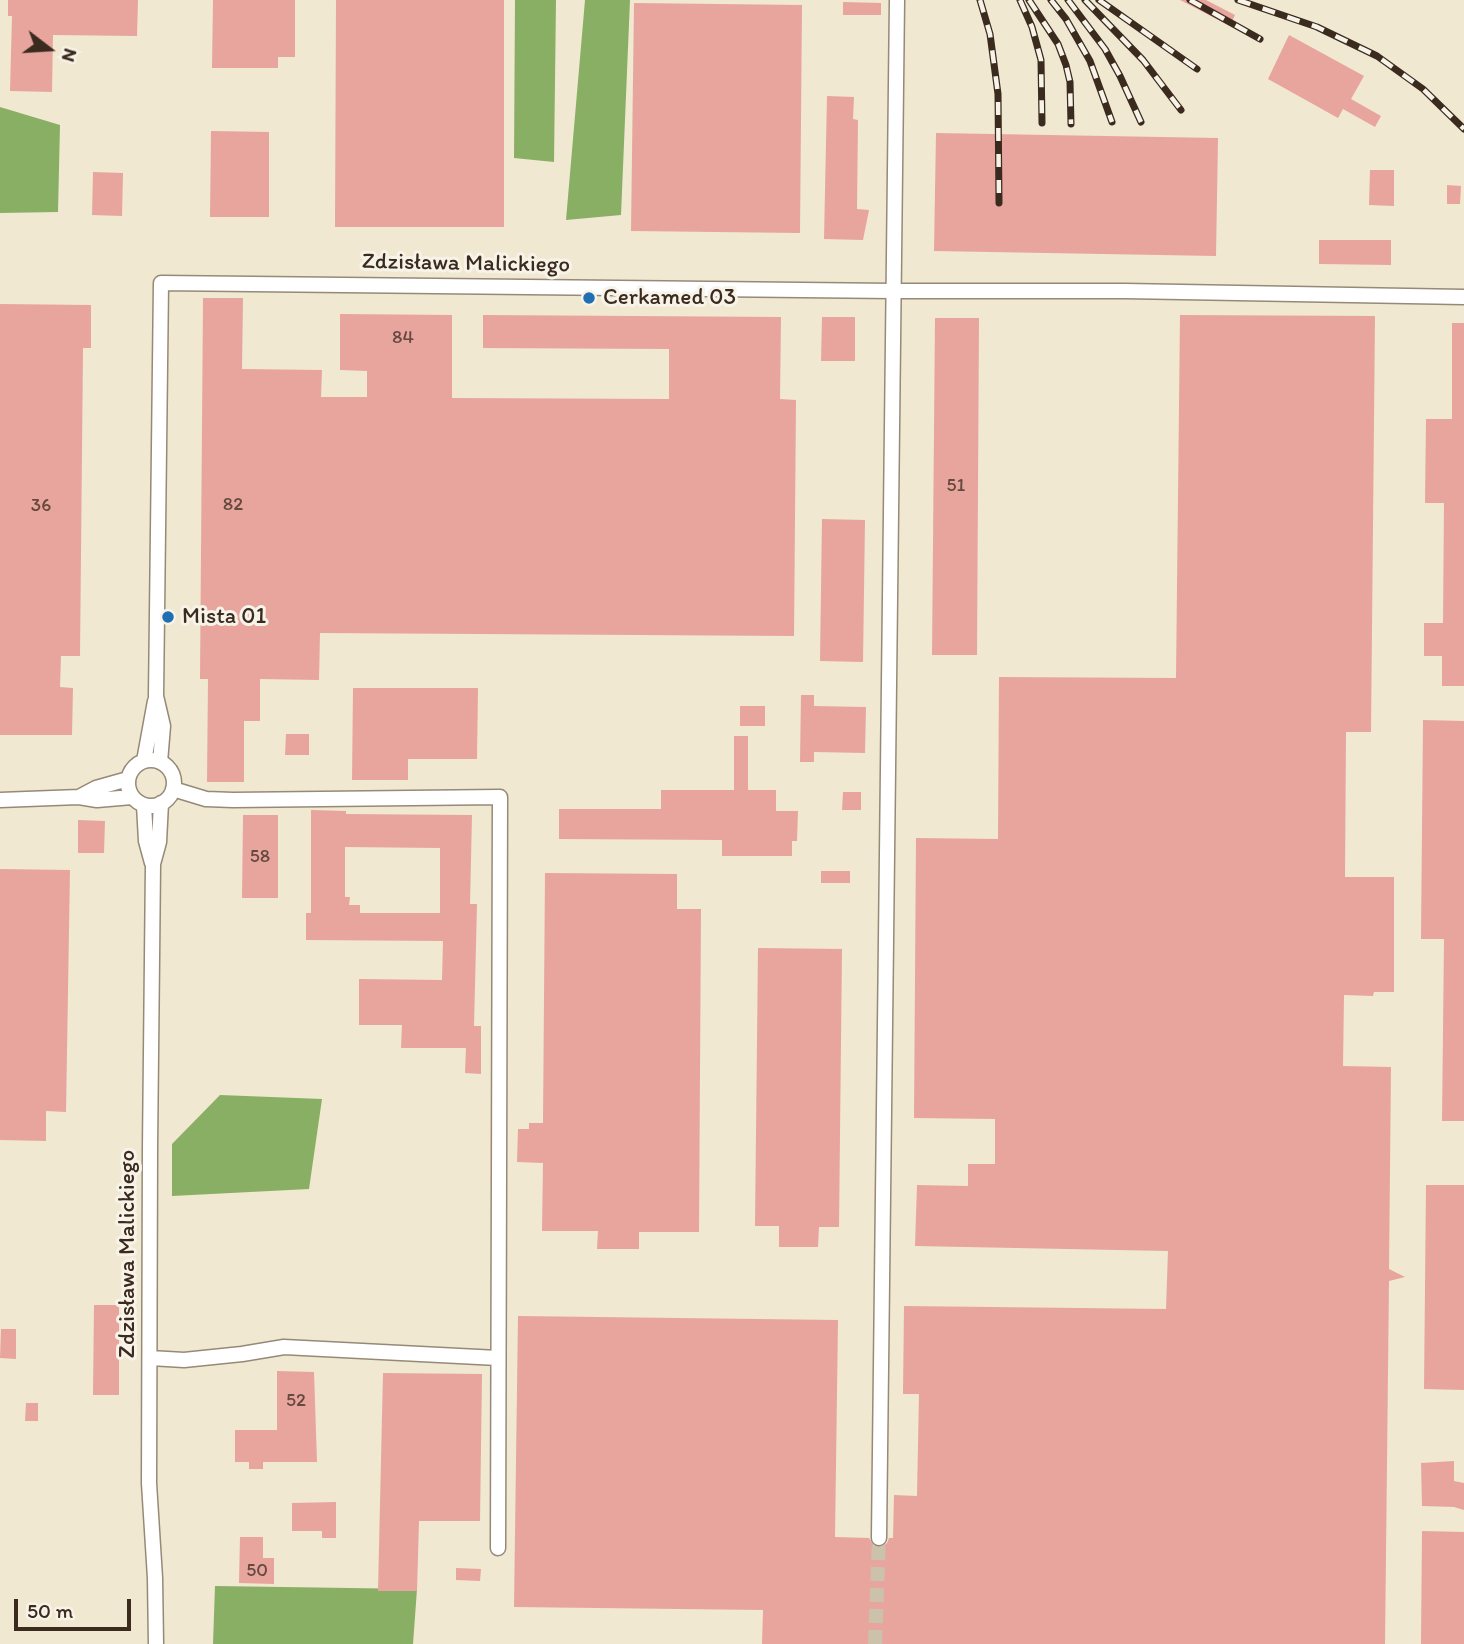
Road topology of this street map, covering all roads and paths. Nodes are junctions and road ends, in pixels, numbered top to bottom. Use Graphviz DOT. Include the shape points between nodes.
graph roads {
  1 [pos="897,0"];
  2 [pos="893,291"];
  3 [pos="1464,297"];
  4 [pos="156,696"];
  5 [pos="144,761"];
  6 [pos="160,762"];
  7 [pos="128,779"];
  8 [pos="173,789"];
  9 [pos="79,797"];
  10 [pos="0,800"];
  11 [pos="138,801"];
  12 [pos="161,803"];
  13 [pos="153,864"];
  14 [pos="150,1358"];
  15 [pos="498,1358"];
  16 [pos="879,1538"];
  17 [pos="498,1548"];
  18 [pos="156,1644"];
  1 -- 2 [label="street"];
  2 -- 3 [label="street"];
  2 -- 4 [label="street, Zdzisława Malickiego" via="161,283"];
  2 -- 16 [label="street"];
  4 -- 5 [label="street, Zdzisława Malickiego"];
  4 -- 6 [label="street, Zdzisława Malickiego" via="163,726"];
  5 -- 6 [label="street"];
  5 -- 7 [label="street"];
  6 -- 8 [label="street" via="170,770"];
  7 -- 9 [label="street"];
  7 -- 11 [label="street"];
  8 -- 12 [label="street"];
  8 -- 15 [label="street" via="206,799 233,800 500,797"];
  9 -- 10 [label="street"];
  9 -- 11 [label="street"];
  11 -- 12 [label="street"];
  11 -- 13 [label="street, Zdzisława Malickiego"];
  12 -- 13 [label="street, Zdzisława Malickiego"];
  13 -- 14 [label="street, Zdzisława Malickiego"];
  14 -- 15 [label="street" via="184,1360 284,1347"];
  14 -- 18 [label="street, Zdzisława Malickiego" via="149,1483"];
  15 -- 17 [label="street"];
}
